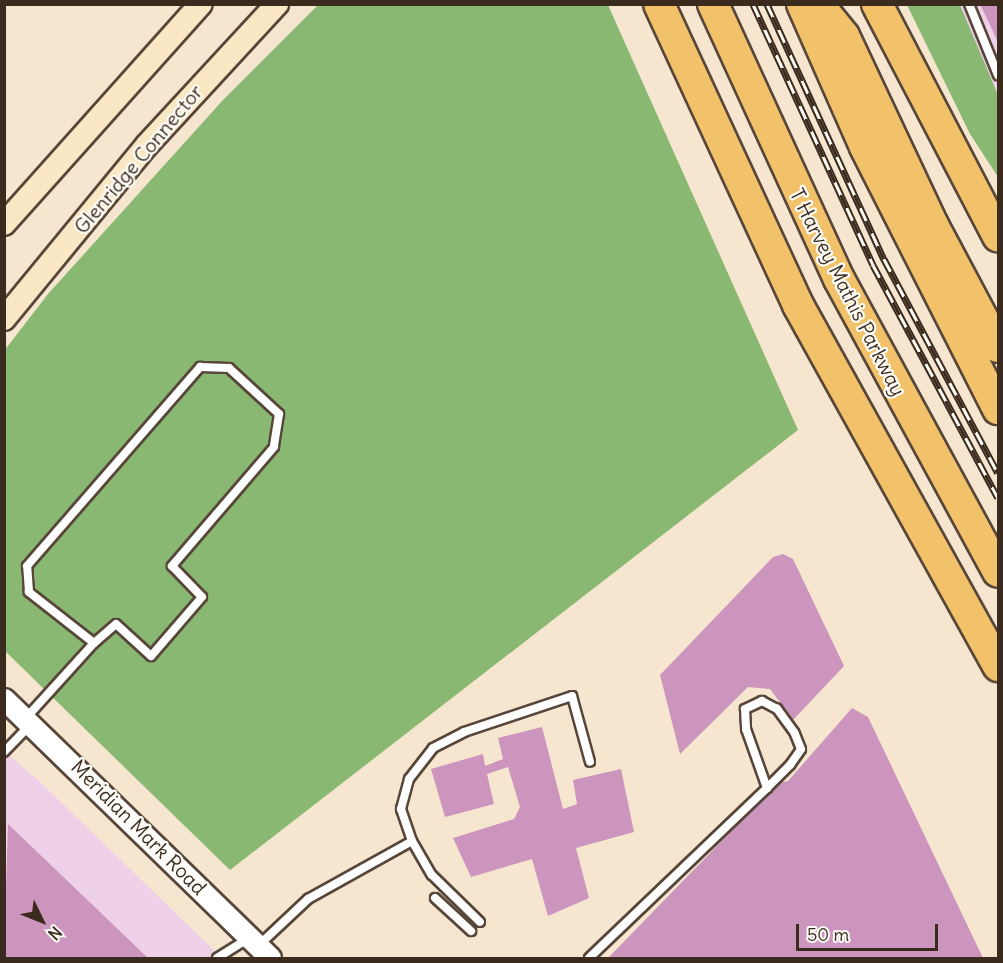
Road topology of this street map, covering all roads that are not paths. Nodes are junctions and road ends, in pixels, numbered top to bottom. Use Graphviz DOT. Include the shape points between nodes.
graph roads {
  1 [pos="201,4"];
  2 [pos="277,4"];
  3 [pos="713,4"];
  4 [pos="802,4"];
  5 [pos="818,4"];
  6 [pos="877,4"];
  7 [pos="969,4"];
  8 [pos="661,9"];
  9 [pos="999,75"];
  10 [pos="4,224"];
  11 [pos="999,236"];
  12 [pos="4,319"];
  13 [pos="999,347"];
  14 [pos="999,409"];
  15 [pos="999,572"];
  16 [pos="94,643"];
  17 [pos="999,666"];
  18 [pos="4,699"];
  19 [pos="29,721"];
  20 [pos="4,752"];
  21 [pos="590,762"];
  22 [pos="767,788"];
  23 [pos="412,841"];
  24 [pos="435,898"];
  25 [pos="480,922"];
  26 [pos="471,931"];
  27 [pos="259,948"];
  28 [pos="217,958"];
  29 [pos="589,958"];
  1 -- 10 [label="main road"];
  2 -- 12 [label="main road, Glenridge Connector" via="147,146"];
  3 -- 15 [label="highway, T Harvey Mathis Parkway" via="839,279"];
  4 -- 14 [label="highway" via="875,168"];
  5 -- 13 [label="highway" via="844,36 933,225"];
  6 -- 11 [label="highway"];
  7 -- 9 [label="lane"];
  8 -- 17 [label="highway" via="798,305"];
  16 -- 16 [label="lane" via="29,592 27,566 200,367 229,368 279,414 274,447 172,566 202,597 151,656 116,624"];
  16 -- 19 [label="lane"];
  18 -- 19 [label="street, Meridian Mark Road"];
  19 -- 20 [label="lane"];
  19 -- 27 [label="street, Meridian Mark Road"];
  21 -- 23 [label="lane" via="572,696 464,732 433,748 409,779 401,809"];
  22 -- 22 [label="lane" via="801,750 777,709 762,701 745,709 746,729"];
  22 -- 29 [label="lane"];
  23 -- 25 [label="lane" via="445,888"];
  23 -- 27 [label="lane" via="308,899"];
  24 -- 26 [label="lane"];
  27 -- 28 [label="lane"];
}
